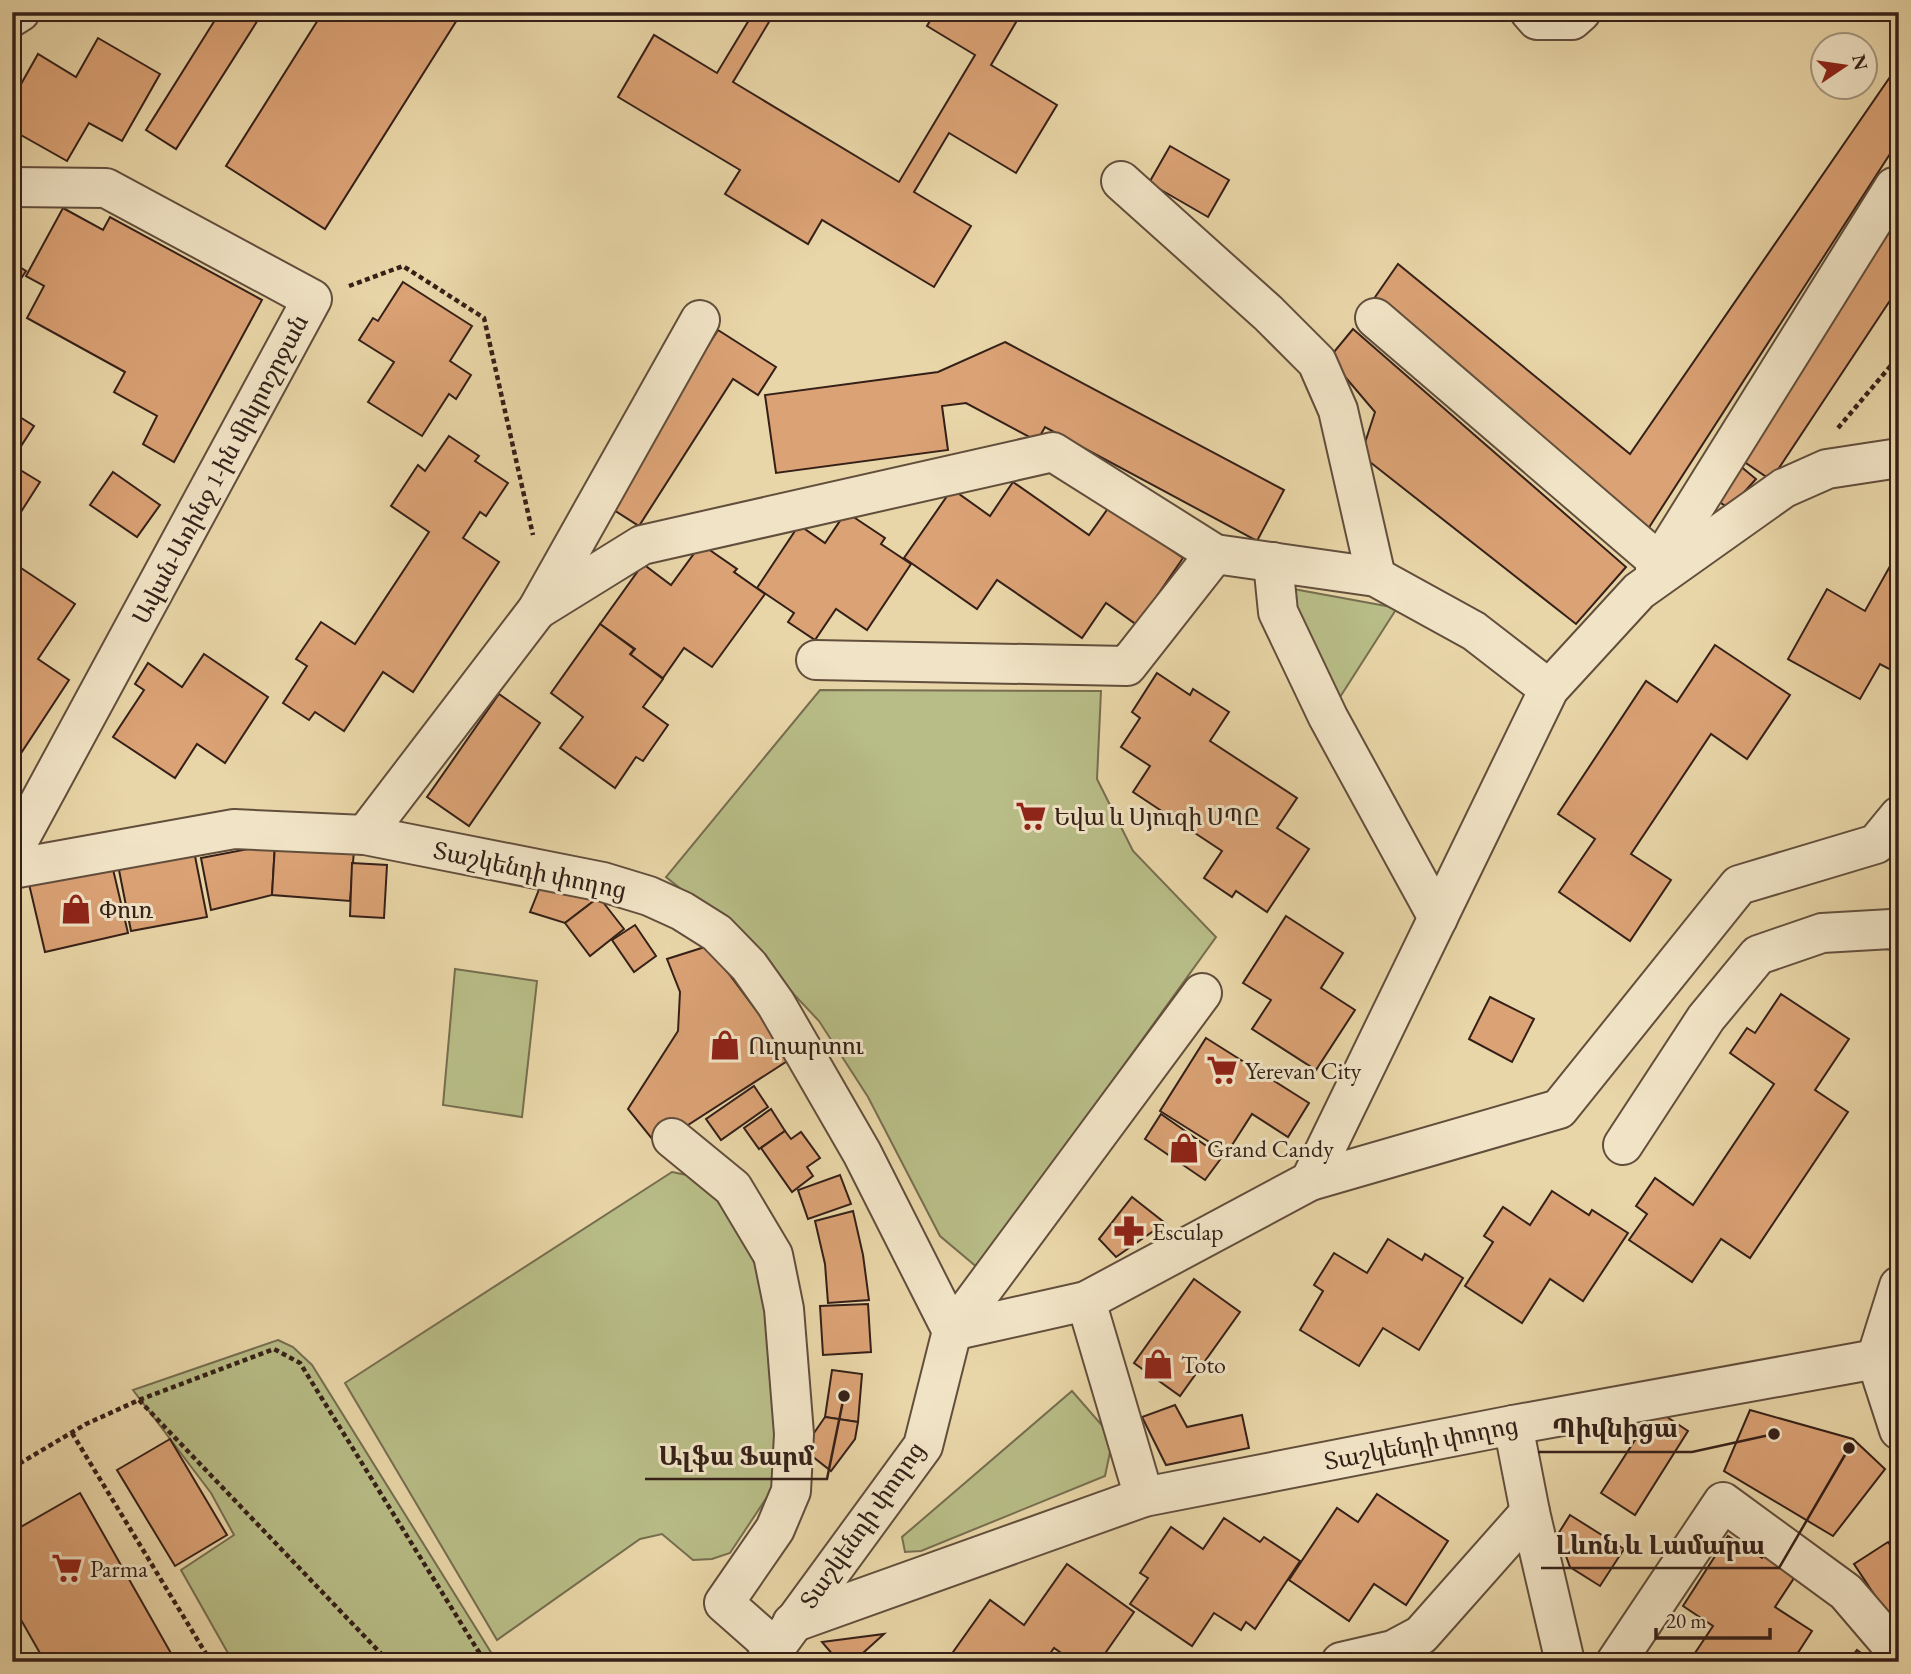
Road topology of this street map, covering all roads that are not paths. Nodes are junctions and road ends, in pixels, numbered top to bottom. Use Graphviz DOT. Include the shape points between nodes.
graph roads {
  1 [pos="20,12"];
  2 [pos="1530,12"];
  3 [pos="1581,12"];
  4 [pos="12,17"];
  5 [pos="1121,181"];
  6 [pos="12,187"];
  7 [pos="1894,187"];
  8 [pos="1375,318"];
  9 [pos="701,320"];
  10 [pos="1899,458"];
  11 [pos="1214,554"];
  12 [pos="1273,562"];
  13 [pos="1650,577"];
  14 [pos="1376,578"];
  15 [pos="537,610"];
  16 [pos="816,660"];
  17 [pos="1549,689"];
  18 [pos="1899,816"];
  19 [pos="365,835"];
  20 [pos="12,853"];
  21 [pos="12,869"];
  22 [pos="1438,918"];
  23 [pos="1899,932"];
  24 [pos="1202,993"];
  25 [pos="672,1138"];
  26 [pos="1623,1145"];
  27 [pos="1310,1181"];
  28 [pos="1899,1286"];
  29 [pos="1086,1301"];
  30 [pos="952,1331"];
  31 [pos="1887,1358"];
  32 [pos="1513,1425"];
  33 [pos="1899,1430"];
  34 [pos="1144,1497"];
  35 [pos="1530,1512"];
  36 [pos="777,1644"];
  37 [pos="1556,1654"];
  38 [pos="1899,1654"];
  39 [pos="1341,1662"];
  40 [pos="1616,1662"];
  1 -- 4 [label="street"];
  2 -- 3 [label="street" via="1537,20 1572,20"];
  5 -- 14 [label="street" via="1317,362 1338,410"];
  6 -- 20 [label="street, Ավան-Առինջ 1-ին միկրոշրջան" via="106,188 312,299"];
  7 -- 13 [label="street"];
  8 -- 13 [label="street"];
  9 -- 15 [label="street"];
  10 -- 13 [label="street" via="1827,469 1784,488"];
  11 -- 12 [label="street"];
  11 -- 15 [label="street" via="1053,452 642,544"];
  11 -- 16 [label="street" via="1127,666"];
  12 -- 14 [label="street"];
  12 -- 22 [label="street" via="1278,612 1328,717"];
  13 -- 17 [label="street"];
  14 -- 17 [label="street" via="1474,631"];
  15 -- 19 [label="street"];
  17 -- 22 [label="street"];
  18 -- 27 [label="street" via="1876,844 1739,885 1559,1109"];
  19 -- 21 [label="street, Տաշկենդի փողոց" via="234,829"];
  19 -- 30 [label="street, Տաշկենդի փողոց" via="603,881 682,911 717,933 749,966 776,1004 862,1153"];
  22 -- 27 [label="street"];
  23 -- 26 [label="street" via="1822,933 1758,955 1706,1018"];
  24 -- 30 [label="street"];
  25 -- 36 [label="street" via="733,1188 773,1255 776,1269 791,1381 791,1491 775,1529 724,1603"];
  27 -- 29 [label="street"];
  28 -- 31 [label="street"];
  29 -- 30 [label="street"];
  29 -- 34 [label="street"];
  30 -- 36 [label="street, Տաշկենդի փողոց" via="923,1446"];
  31 -- 32 [label="street, Տաշկենդի փողոց"];
  31 -- 33 [label="street"];
  32 -- 34 [label="street, Տաշկենդի փողոց"];
  32 -- 35 [label="street"];
  34 -- 36 [label="street, Տաշկենդի փողոց"];
  35 -- 37 [label="street"];
  35 -- 39 [label="street" via="1421,1635 1393,1650"];
  38 -- 40 [label="street" via="1846,1592 1723,1502"];
}
